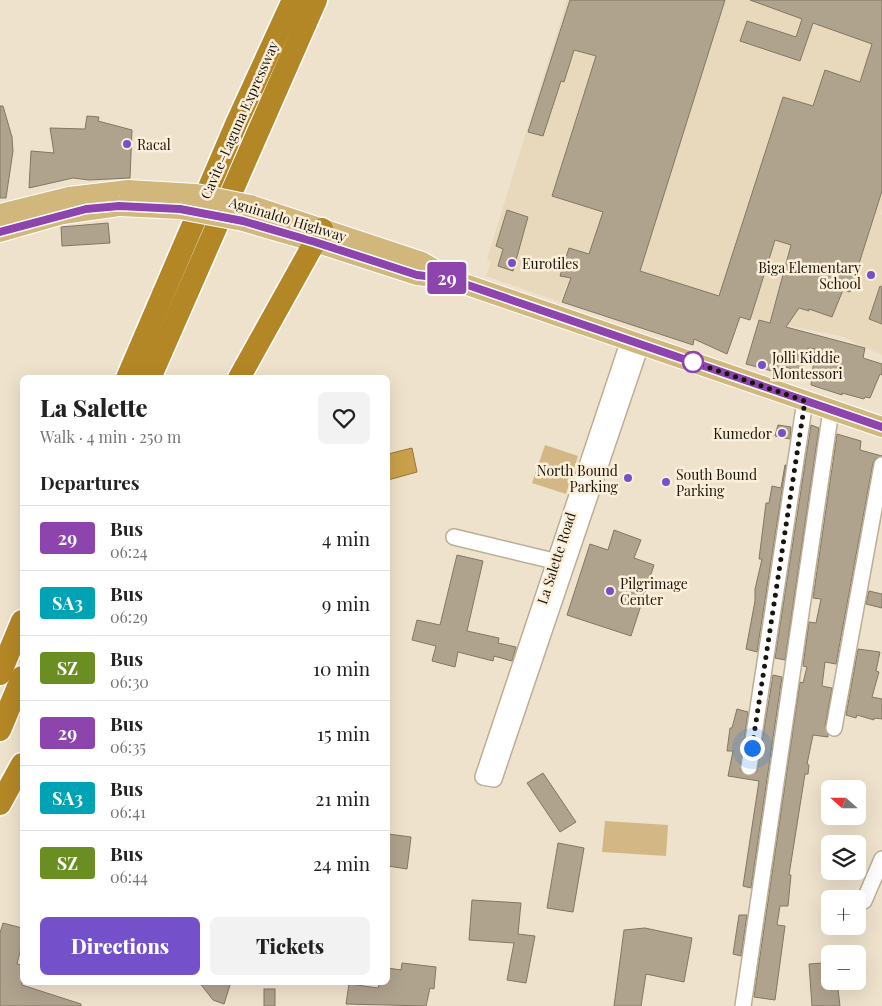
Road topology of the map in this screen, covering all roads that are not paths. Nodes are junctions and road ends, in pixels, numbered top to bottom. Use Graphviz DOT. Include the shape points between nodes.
graph roads {
  1 [pos="282,0"];
  2 [pos="293,0"];
  3 [pos="316,0"];
  4 [pos="236,122"];
  5 [pos="123,198"];
  6 [pos="0,214"];
  7 [pos="0,232"];
  8 [pos="318,235"];
  9 [pos="635,342"];
  10 [pos="128,375"];
  11 [pos="151,375"];
  12 [pos="241,375"];
  13 [pos="805,401"];
  14 [pos="831,410"];
  15 [pos="882,427"];
  16 [pos="882,465"];
  17 [pos="454,537"];
  18 [pos="560,563"];
  19 [pos="20,626"];
  20 [pos="0,674"];
  21 [pos="20,682"];
  22 [pos="834,728"];
  23 [pos="0,730"];
  24 [pos="749,767"];
  25 [pos="20,768"];
  26 [pos="489,778"];
  27 [pos="0,804"];
  28 [pos="882,859"];
  29 [pos="866,896"];
  30 [pos="742,1006"];
  1 -- 4 [label="highway"];
  2 -- 4 [label="highway, Cavite–Laguna Expressway"];
  3 -- 11 [label="highway, Cavite–Laguna Expressway"];
  4 -- 10 [label="highway, Cavite–Laguna Expressway"];
  5 -- 6 [label="main road, Aguinaldo Highway" via="69,197"];
  5 -- 7 [label="main road, Aguinaldo Highway"];
  5 -- 8 [label="main road, Aguinaldo Highway, bridge" via="196,194"];
  8 -- 9 [label="main road, Aguinaldo Highway" via="417,275 450,279"];
  8 -- 12 [label="highway"];
  9 -- 13 [label="main road, Aguinaldo Highway"];
  9 -- 18 [label="street, La Salette Road"];
  13 -- 14 [label="main road, Aguinaldo Highway"];
  13 -- 24 [label="street"];
  14 -- 15 [label="main road, Aguinaldo Highway"];
  14 -- 30 [label="street"];
  16 -- 22 [label="street"];
  17 -- 18 [label="street"];
  18 -- 26 [label="street, La Salette Road"];
  19 -- 20 [label="highway"];
  21 -- 23 [label="highway"];
  25 -- 27 [label="highway"];
  28 -- 29 [label="street"];
}
